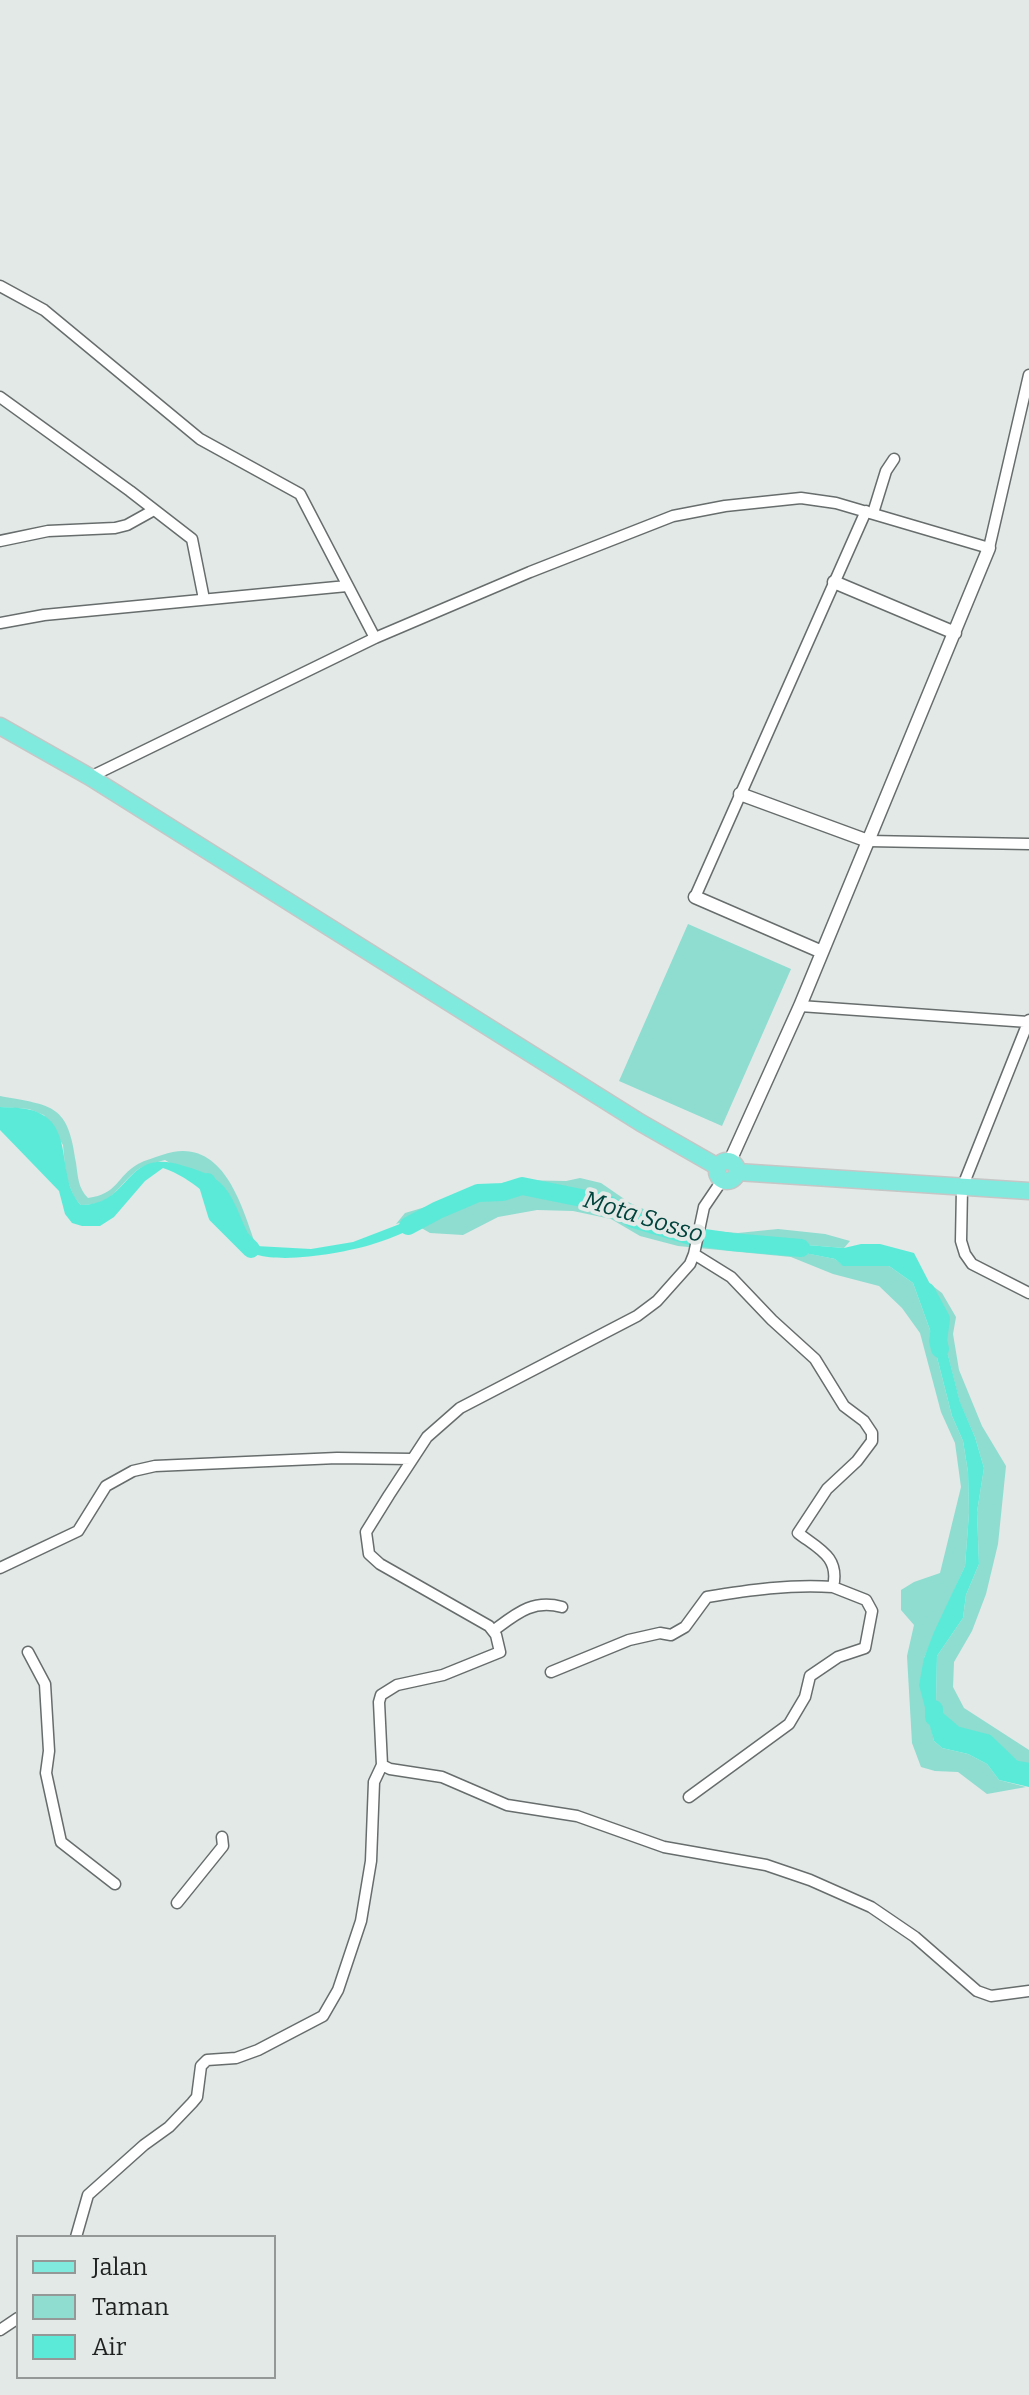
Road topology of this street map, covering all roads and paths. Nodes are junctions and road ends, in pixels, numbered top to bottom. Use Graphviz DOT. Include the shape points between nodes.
graph roads {
  1 [pos="0,286"];
  2 [pos="1029,375"];
  3 [pos="0,397"];
  4 [pos="894,459"];
  5 [pos="154,510"];
  6 [pos="870,512"];
  7 [pos="0,541"];
  8 [pos="989,548"];
  9 [pos="834,582"];
  10 [pos="347,586"];
  11 [pos="204,599"];
  12 [pos="0,623"];
  13 [pos="955,633"];
  14 [pos="375,638"];
  15 [pos="0,726"];
  16 [pos="90,777"];
  17 [pos="740,794"];
  18 [pos="868,841"];
  19 [pos="1029,844"];
  20 [pos="695,897"];
  21 [pos="822,952"];
  22 [pos="800,1006"];
  23 [pos="1029,1021"];
  24 [pos="727,1170"];
  25 [pos="962,1188"];
  26 [pos="1029,1191"];
  27 [pos="694,1254"];
  28 [pos="1029,1293"];
  29 [pos="412,1459"];
  30 [pos="0,1568"];
  31 [pos="833,1587"];
  32 [pos="562,1607"];
  33 [pos="493,1631"];
  34 [pos="28,1652"];
  35 [pos="551,1672"];
  36 [pos="382,1765"];
  37 [pos="689,1797"];
  38 [pos="222,1837"];
  39 [pos="115,1884"];
  40 [pos="177,1903"];
  41 [pos="1029,1991"];
  42 [pos="77,2235"];
  1 -- 10 [label="street" via="44,310 200,439 300,494"];
  2 -- 8 [label="street"];
  3 -- 5 [label="street"];
  4 -- 6 [label="street"];
  5 -- 7 [label="street" via="115,528 48,531"];
  5 -- 11 [label="street" via="192,539"];
  6 -- 8 [label="street"];
  6 -- 9 [label="street"];
  6 -- 14 [label="street" via="801,498 673,516"];
  8 -- 13 [label="street"];
  9 -- 13 [label="street"];
  9 -- 17 [label="street"];
  10 -- 11 [label="street"];
  10 -- 14 [label="street"];
  11 -- 12 [label="street"];
  13 -- 18 [label="street"];
  14 -- 16 [label="street"];
  15 -- 16 [label="main road"];
  16 -- 24 [label="main road" via="641,1123"];
  17 -- 18 [label="street"];
  17 -- 20 [label="street"];
  18 -- 19 [label="street"];
  18 -- 21 [label="street"];
  20 -- 21 [label="street"];
  21 -- 22 [label="street"];
  22 -- 23 [label="street"];
  22 -- 24 [label="street"];
  23 -- 25 [label="street"];
  24 -- 25 [label="main road"];
  24 -- 27 [label="street" via="704,1207"];
  25 -- 26 [label="main road"];
  25 -- 28 [label="street" via="965,1254 972,1264"];
  27 -- 29 [label="street" via="684,1272 637,1316 460,1408 427,1437"];
  27 -- 31 [label="street" via="731,1277 815,1359 833,1392 872,1433 872,1441 827,1489 798,1533 832,1562"];
  29 -- 30 [label="street" via="337,1458 133,1471 106,1486 78,1531"];
  29 -- 33 [label="street" via="366,1532 369,1554"];
  31 -- 35 [label="street" via="753,1589 707,1597 685,1627 671,1635 629,1640"];
  31 -- 37 [label="street" via="866,1600 872,1611 865,1648 838,1657 810,1676 789,1724"];
  32 -- 33 [label="street" via="534,1604"];
  33 -- 36 [label="street" via="500,1652 381,1695"];
  34 -- 39 [label="street" via="45,1684 46,1773 61,1842"];
  36 -- 41 [label="street" via="442,1777 507,1805 577,1816 664,1847 766,1865 810,1880 871,1907 977,1991 991,1996"];
  36 -- 42 [label="street" via="374,1782 371,1861 361,1921 329,2007 323,2016 258,2050 207,2060 192,2103 88,2195"];
  38 -- 40 [label="street" via="223,1846"];
}
